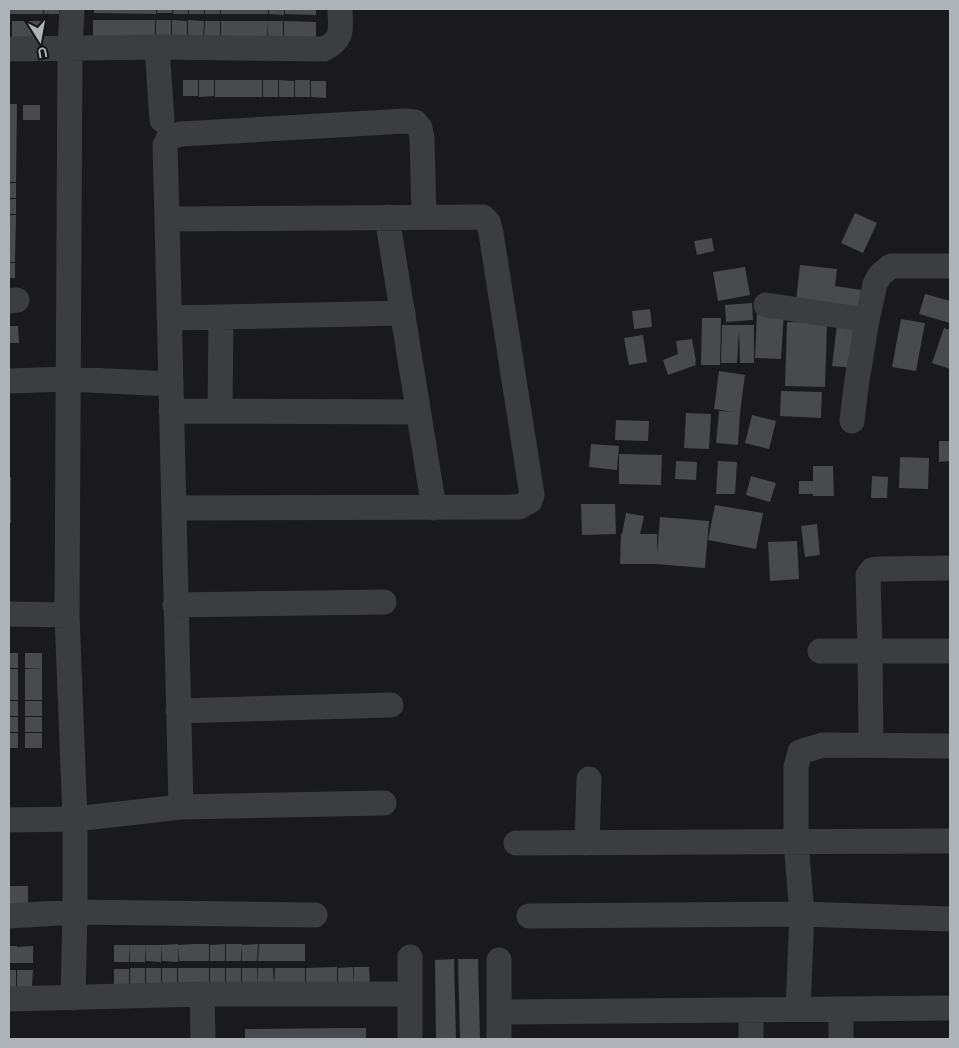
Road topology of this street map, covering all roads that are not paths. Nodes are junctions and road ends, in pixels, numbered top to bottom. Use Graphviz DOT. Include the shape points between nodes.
graph roads {
  1 [pos="72,9"];
  2 [pos="340,9"];
  3 [pos="157,47"];
  4 [pos="9,48"];
  5 [pos="70,48"];
  6 [pos="162,120"];
  7 [pos="387,217"];
  8 [pos="424,217"];
  9 [pos="167,219"];
  10 [pos="950,266"];
  11 [pos="766,305"];
  12 [pos="403,313"];
  13 [pos="222,317"];
  14 [pos="169,318"];
  15 [pos="867,320"];
  16 [pos="68,380"];
  17 [pos="9,381"];
  18 [pos="171,384"];
  19 [pos="171,411"];
  20 [pos="220,411"];
  21 [pos="418,412"];
  22 [pos="852,421"];
  23 [pos="174,508"];
  24 [pos="434,508"];
  25 [pos="950,568"];
  26 [pos="384,602"];
  27 [pos="175,605"];
  28 [pos="9,614"];
  29 [pos="67,615"];
  30 [pos="820,651"];
  31 [pos="870,651"];
  32 [pos="950,651"];
  33 [pos="391,706"];
  34 [pos="178,711"];
  35 [pos="871,745"];
  36 [pos="950,746"];
  37 [pos="589,779"];
  38 [pos="384,803"];
  39 [pos="181,807"];
  40 [pos="75,819"];
  41 [pos="9,820"];
  42 [pos="950,841"];
  43 [pos="796,842"];
  44 [pos="516,843"];
  45 [pos="587,843"];
  46 [pos="75,912"];
  47 [pos="802,914"];
  48 [pos="315,915"];
  49 [pos="9,916"];
  50 [pos="529,916"];
  51 [pos="950,919"];
  52 [pos="410,957"];
  53 [pos="499,960"];
  54 [pos="202,994"];
  55 [pos="410,994"];
  56 [pos="72,998"];
  57 [pos="9,999"];
  58 [pos="950,1008"];
  59 [pos="841,1009"];
  60 [pos="751,1010"];
  61 [pos="798,1010"];
  62 [pos="499,1012"];
  63 [pos="203,1039"];
  64 [pos="410,1039"];
  65 [pos="499,1039"];
  66 [pos="751,1039"];
  67 [pos="841,1039"];
  1 -- 5 [label="street"];
  2 -- 3 [label="street" via="340,36 324,49"];
  3 -- 5 [label="street"];
  3 -- 6 [label="street"];
  4 -- 5 [label="street"];
  5 -- 16 [label="street"];
  7 -- 8 [label="street"];
  7 -- 9 [label="street"];
  7 -- 12 [label="street"];
  8 -- 9 [label="street" via="422,138 415,122 405,121 169,137 164,145"];
  8 -- 24 [label="street" via="483,217 488,222 532,495 530,501 519,507"];
  9 -- 14 [label="street"];
  10 -- 15 [label="street" via="891,266 875,284"];
  11 -- 15 [label="street"];
  12 -- 13 [label="street"];
  12 -- 21 [label="street"];
  13 -- 14 [label="street"];
  13 -- 20 [label="street"];
  14 -- 18 [label="street"];
  15 -- 22 [label="street"];
  16 -- 17 [label="street"];
  16 -- 18 [label="street"];
  16 -- 29 [label="street"];
  18 -- 19 [label="street"];
  19 -- 20 [label="street"];
  19 -- 23 [label="street"];
  20 -- 21 [label="street"];
  21 -- 24 [label="street"];
  23 -- 24 [label="street"];
  23 -- 27 [label="street"];
  25 -- 31 [label="street" via="872,570 868,575"];
  26 -- 27 [label="street"];
  27 -- 34 [label="street"];
  28 -- 29 [label="street"];
  29 -- 40 [label="street"];
  30 -- 31 [label="street"];
  31 -- 32 [label="street"];
  31 -- 35 [label="street"];
  33 -- 34 [label="street"];
  34 -- 39 [label="street"];
  35 -- 36 [label="street"];
  35 -- 43 [label="street" via="823,745 800,752 796,767"];
  37 -- 45 [label="street"];
  38 -- 39 [label="street"];
  39 -- 40 [label="street"];
  40 -- 41 [label="street"];
  40 -- 46 [label="street"];
  42 -- 43 [label="street"];
  43 -- 45 [label="street"];
  43 -- 47 [label="street"];
  44 -- 45 [label="street"];
  46 -- 48 [label="street"];
  46 -- 49 [label="street"];
  46 -- 56 [label="street"];
  47 -- 50 [label="street"];
  47 -- 51 [label="street"];
  47 -- 61 [label="street"];
  52 -- 55 [label="street"];
  53 -- 62 [label="street"];
  54 -- 55 [label="street"];
  54 -- 56 [label="street"];
  54 -- 63 [label="street"];
  55 -- 64 [label="street"];
  56 -- 57 [label="street"];
  58 -- 59 [label="street"];
  59 -- 61 [label="street"];
  59 -- 67 [label="street"];
  60 -- 61 [label="street"];
  60 -- 62 [label="street"];
  60 -- 66 [label="street"];
  62 -- 65 [label="street"];
}
